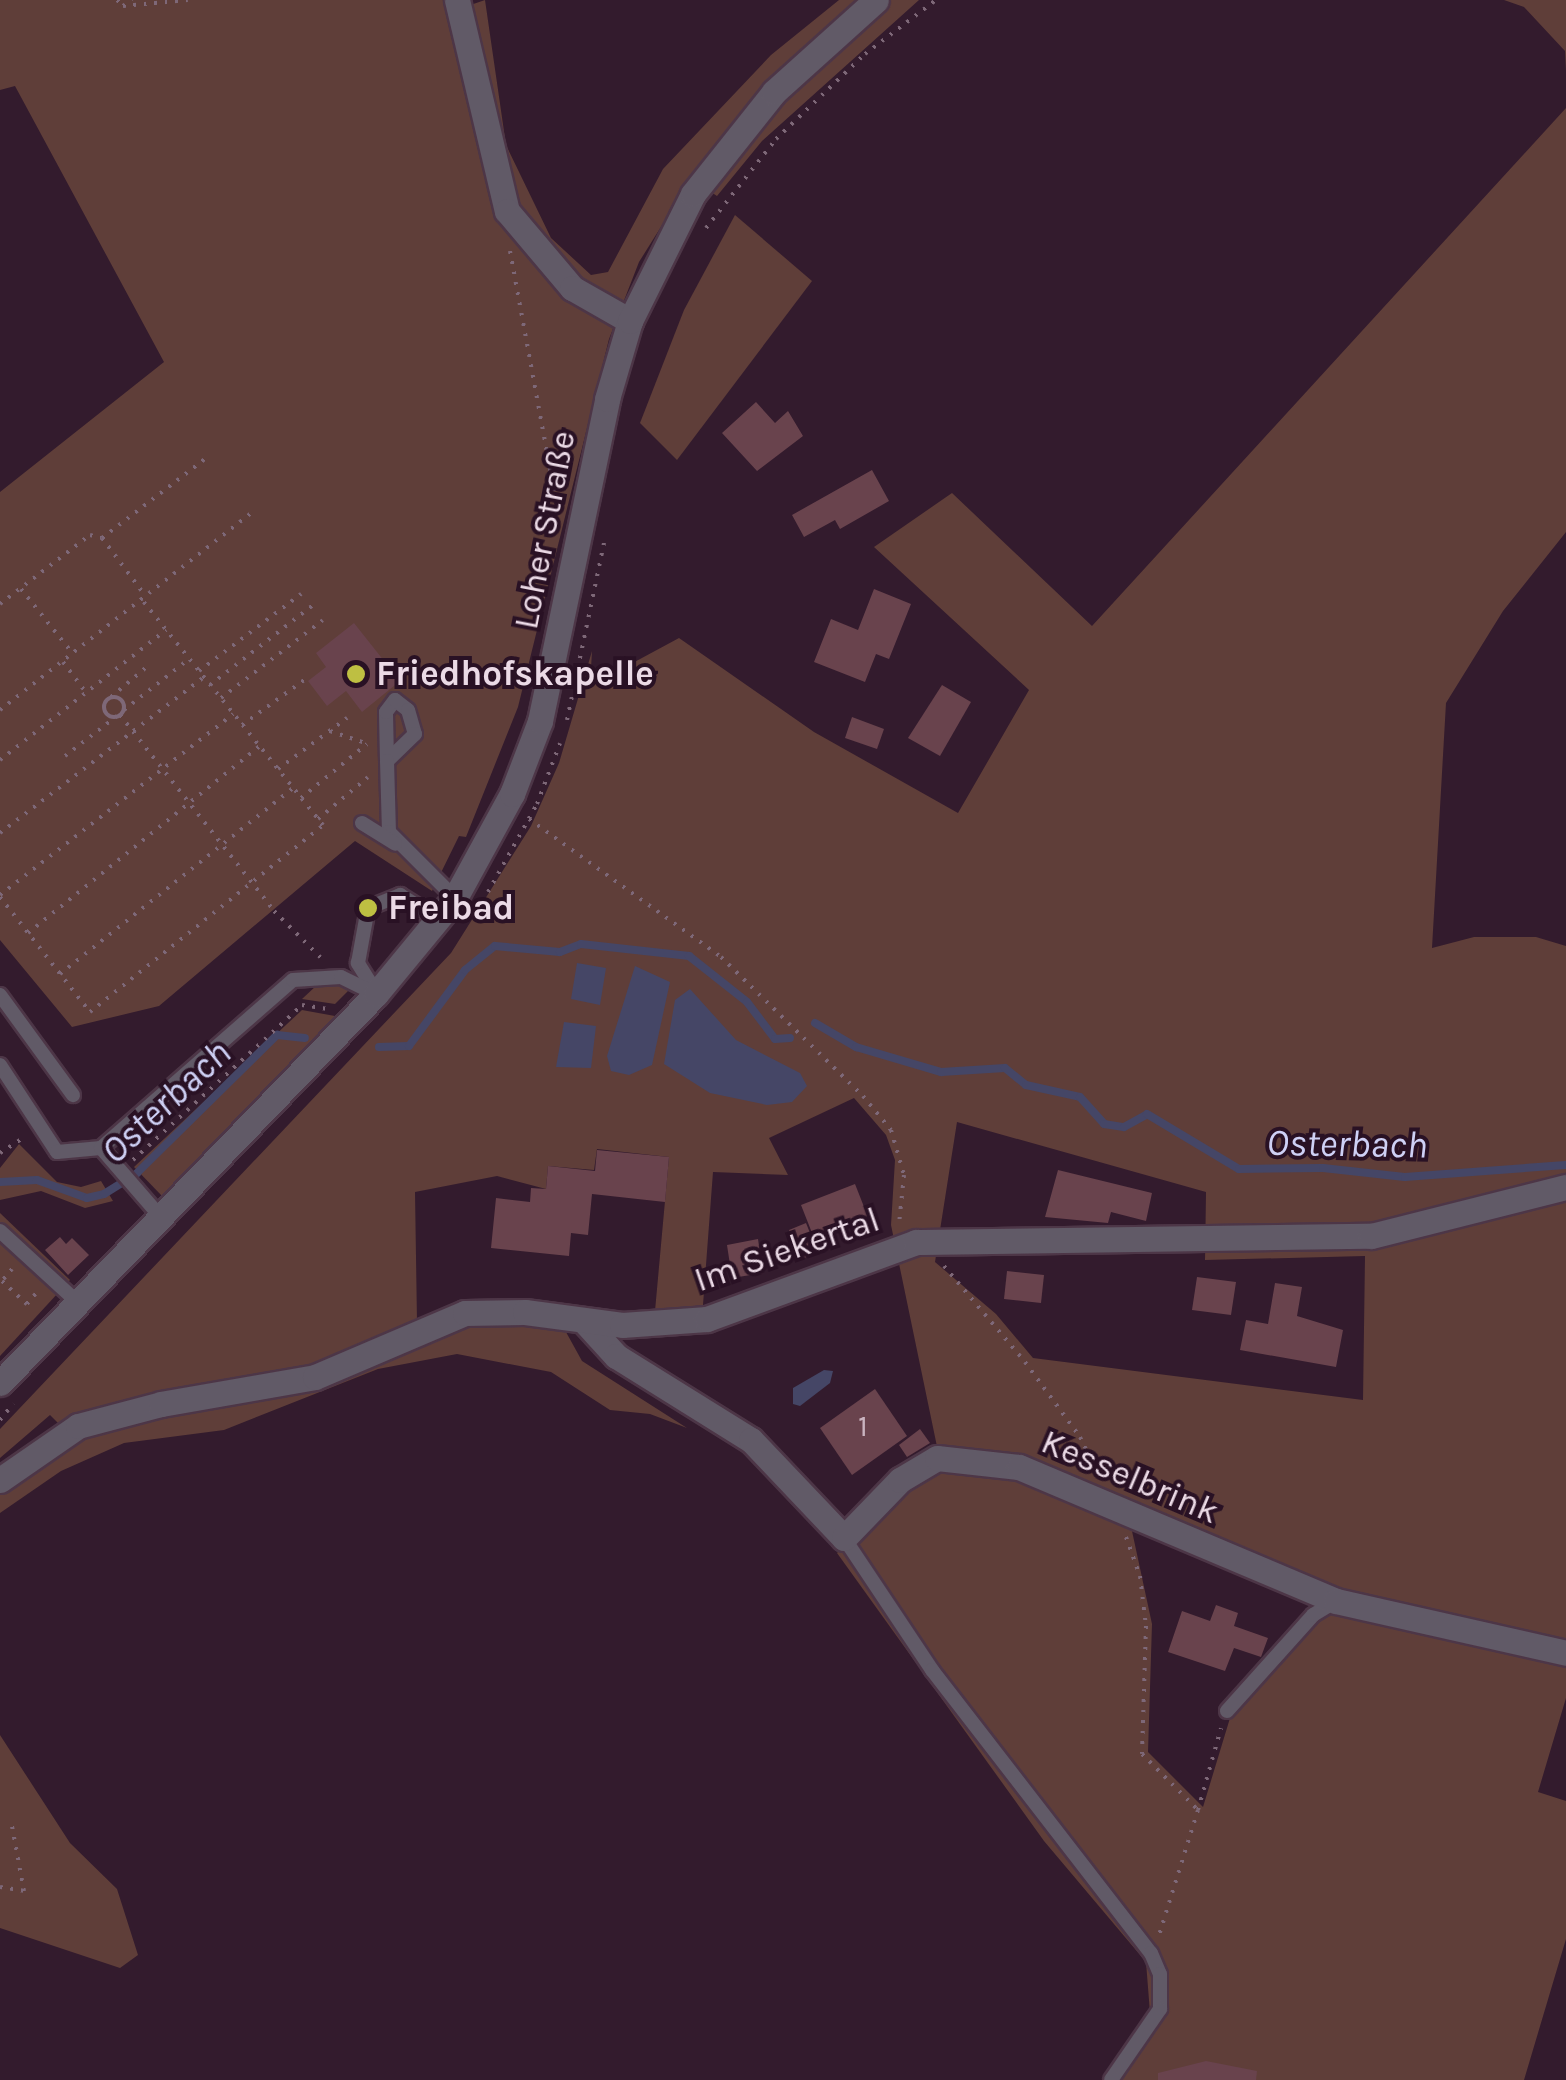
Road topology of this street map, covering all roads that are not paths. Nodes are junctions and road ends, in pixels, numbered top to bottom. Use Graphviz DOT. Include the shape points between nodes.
graph roads {
  1 [pos="457,0"];
  2 [pos="876,0"];
  3 [pos="630,321"];
  4 [pos="387,756"];
  5 [pos="362,823"];
  6 [pos="404,850"];
  7 [pos="467,902"];
  8 [pos="440,921"];
  9 [pos="0,994"];
  10 [pos="376,994"];
  11 [pos="0,1064"];
  12 [pos="73,1095"];
  13 [pos="101,1148"];
  14 [pos="1566,1187"];
  15 [pos="160,1215"];
  16 [pos="0,1230"];
  17 [pos="76,1300"];
  18 [pos="584,1322"];
  19 [pos="9,1391"];
  20 [pos="0,1480"];
  21 [pos="844,1538"];
  22 [pos="1336,1601"];
  23 [pos="1566,1653"];
  24 [pos="1227,1711"];
  25 [pos="1111,2080"];
  1 -- 3 [label="street" via="507,212 572,288"];
  2 -- 3 [label="street, Loher Straße" via="774,92 693,194"];
  3 -- 7 [label="street, Loher Straße" via="606,399 540,721"];
  4 -- 6 [label="lane" via="390,832"];
  5 -- 6 [label="lane"];
  6 -- 7 [label="lane"];
  7 -- 8 [label="street, Loher Straße"];
  8 -- 10 [label="street, Loher Straße"];
  8 -- 10 [label="lane" via="400,895 368,908 358,963"];
  9 -- 12 [label="lane"];
  10 -- 13 [label="lane" via="341,977 293,980"];
  10 -- 15 [label="street, Loher Straße"];
  11 -- 13 [label="lane" via="56,1152"];
  13 -- 15 [label="lane"];
  14 -- 18 [label="street, Im Siekertal" via="1371,1236 916,1242 707,1319"];
  15 -- 17 [label="street, Loher Straße"];
  16 -- 17 [label="lane"];
  17 -- 19 [label="street, Loher Straße"];
  18 -- 20 [label="street, Im Siekertal" via="502,1310 464,1313 315,1376 78,1426"];
  18 -- 21 [label="street" via="616,1356 751,1440"];
  21 -- 22 [label="street, Kesselbrink" via="900,1480 937,1458 1019,1467"];
  21 -- 25 [label="lane" via="932,1670 1151,1953 1160,1974 1160,2009 1150,2033"];
  22 -- 23 [label="street, Kesselbrink"];
  22 -- 24 [label="lane" via="1313,1615"];
}
